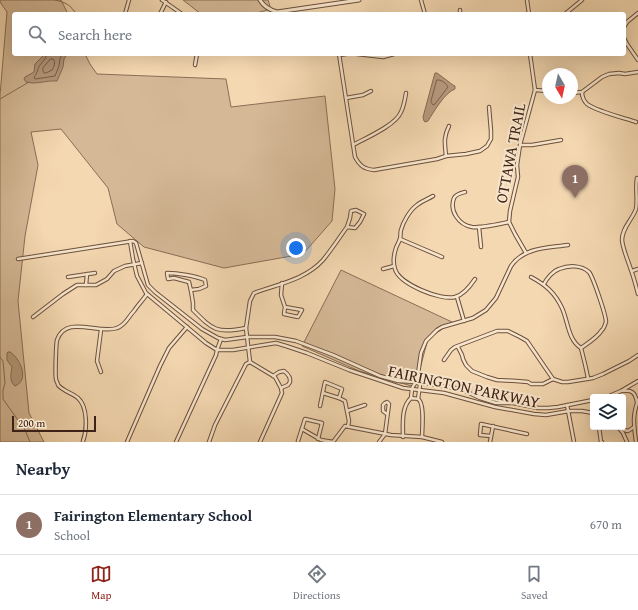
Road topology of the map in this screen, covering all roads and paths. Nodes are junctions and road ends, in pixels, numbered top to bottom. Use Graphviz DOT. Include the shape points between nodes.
graph roads {
  1 [pos="129,0"];
  2 [pos="162,0"];
  3 [pos="260,0"];
  4 [pos="359,0"];
  5 [pos="421,0"];
  6 [pos="527,0"];
  7 [pos="582,0"];
  8 [pos="166,2"];
  9 [pos="125,12"];
  10 [pos="161,12"];
  11 [pos="179,12"];
  12 [pos="424,12"];
  13 [pos="529,12"];
  14 [pos="567,12"];
  15 [pos="638,13"];
  16 [pos="626,24"];
  17 [pos="626,42"];
  18 [pos="197,56"];
  19 [pos="339,56"];
  20 [pos="374,56"];
  21 [pos="387,56"];
  22 [pos="530,56"];
  23 [pos="638,60"];
  24 [pos="195,65"];
  25 [pos="638,72"];
  26 [pos="535,90"];
  27 [pos="371,91"];
  28 [pos="542,91"];
  29 [pos="578,92"];
  30 [pos="582,92"];
  31 [pos="406,93"];
  32 [pos="346,98"];
  33 [pos="488,107"];
  34 [pos="636,122"];
  35 [pos="450,126"];
  36 [pos="561,140"];
  37 [pos="353,145"];
  38 [pos="520,145"];
  39 [pos="446,156"];
  40 [pos="637,178"];
  41 [pos="465,192"];
  42 [pos="433,196"];
  43 [pos="509,222"];
  44 [pos="347,227"];
  45 [pos="479,227"];
  46 [pos="400,239"];
  47 [pos="130,241"];
  48 [pos="568,245"];
  49 [pos="481,247"];
  50 [pos="526,253"];
  51 [pos="442,257"];
  52 [pos="18,259"];
  53 [pos="142,263"];
  54 [pos="134,265"];
  55 [pos="394,266"];
  56 [pos="383,268"];
  57 [pos="638,269"];
  58 [pos="632,271"];
  59 [pos="95,273"];
  60 [pos="87,274"];
  61 [pos="68,277"];
  62 [pos="531,277"];
  63 [pos="475,279"];
  64 [pos="282,284"];
  65 [pos="544,284"];
  66 [pos="86,285"];
  67 [pos="190,291"];
  68 [pos="147,294"];
  69 [pos="638,294"];
  70 [pos="456,297"];
  71 [pos="285,307"];
  72 [pos="33,317"];
  73 [pos="464,321"];
  74 [pos="187,327"];
  75 [pos="246,328"];
  76 [pos="101,330"];
  77 [pos="247,337"];
  78 [pos="221,339"];
  79 [pos="248,347"];
  80 [pos="458,347"];
  81 [pos="581,348"];
  82 [pos="216,350"];
  83 [pos="638,355"];
  84 [pos="444,360"];
  85 [pos="250,362"];
  86 [pos="101,372"];
  87 [pos="273,376"];
  88 [pos="588,378"];
  89 [pos="553,379"];
  90 [pos="418,382"];
  91 [pos="638,382"];
  92 [pos="281,388"];
  93 [pos="412,390"];
  94 [pos="419,391"];
  95 [pos="621,391"];
  96 [pos="323,393"];
  97 [pos="614,394"];
  98 [pos="339,398"];
  99 [pos="411,398"];
  100 [pos="418,399"];
  101 [pos="590,401"];
  102 [pos="638,401"];
  103 [pos="365,405"];
  104 [pos="568,405"];
  105 [pos="320,406"];
  106 [pos="347,411"];
  107 [pos="569,411"];
  108 [pos="590,412"];
  109 [pos="387,414"];
  110 [pos="493,426"];
  111 [pos="348,427"];
  112 [pos="634,427"];
  113 [pos="302,429"];
  114 [pos="599,430"];
  115 [pos="620,430"];
  116 [pos="625,430"];
  117 [pos="385,434"];
  118 [pos="527,434"];
  119 [pos="403,436"];
  120 [pos="491,436"];
  121 [pos="422,437"];
  122 [pos="318,438"];
  123 [pos="83,441"];
  124 [pos="298,441"];
  125 [pos="127,442"];
  126 [pos="176,442"];
  127 [pos="209,442"];
  128 [pos="260,442"];
  129 [pos="379,442"];
  130 [pos="442,442"];
  131 [pos="490,442"];
  132 [pos="574,442"];
  133 [pos="602,442"];
  134 [pos="627,442"];
  135 [pos="636,442"];
  1 -- 9 [label="street"];
  2 -- 8 [label="street"];
  3 -- 4 [label="street" via="263,5 277,12"];
  5 -- 12 [label="street"];
  6 -- 13 [label="street"];
  7 -- 14 [label="street"];
  8 -- 10 [label="street"];
  8 -- 11 [label="street"];
  15 -- 16 [label="street"];
  17 -- 23 [label="street"];
  18 -- 24 [label="street"];
  19 -- 32 [label="street"];
  20 -- 21 [label="street"];
  22 -- 26 [label="street, OTTAWA TRAIL"];
  25 -- 30 [label="street" via="609,74"];
  26 -- 28 [label="street"];
  26 -- 38 [label="street, OTTAWA TRAIL"];
  27 -- 32 [label="street"];
  29 -- 30 [label="street"];
  30 -- 34 [label="street" via="582,97 588,105"];
  31 -- 37 [label="street" via="399,116"];
  32 -- 37 [label="street"];
  33 -- 39 [label="street" via="491,139 487,146 480,151"];
  35 -- 39 [label="street" via="444,140"];
  36 -- 38 [label="street"];
  37 -- 39 [label="street" via="359,164 374,170"];
  38 -- 43 [label="street, OTTAWA TRAIL" via="518,177"];
  40 -- 58 [label="street" via="637,207 622,241"];
  41 -- 45 [label="street" via="457,194 454,198 454,214 466,225"];
  42 -- 46 [label="street" via="411,211 401,230"];
  43 -- 45 [label="street"];
  43 -- 50 [label="street, OTTAWA TRAIL"];
  44 -- 44 [label="street" via="355,228 364,214 356,210 351,211"];
  44 -- 64 [label="street" via="322,261 301,276"];
  45 -- 49 [label="street"];
  46 -- 51 [label="street"];
  46 -- 55 [label="street"];
  47 -- 52 [label="street"];
  47 -- 53 [label="street" via="136,243"];
  47 -- 54 [label="street"];
  48 -- 50 [label="street"];
  50 -- 73 [label="street" via="510,266 496,298 489,306 473,318"];
  53 -- 54 [label="street"];
  53 -- 78 [label="street" via="148,285 154,292 202,329"];
  54 -- 66 [label="street" via="114,271 107,279 96,285"];
  54 -- 68 [label="street"];
  55 -- 56 [label="street"];
  55 -- 70 [label="street" via="404,282 416,288 439,297"];
  57 -- 58 [label="street"];
  58 -- 69 [label="street"];
  59 -- 60 [label="street"];
  60 -- 61 [label="street"];
  60 -- 66 [label="street"];
  62 -- 65 [label="street"];
  63 -- 70 [label="street"];
  64 -- 71 [label="street" via="281,295"];
  64 -- 75 [label="street" via="254,293 250,301"];
  65 -- 81 [label="street" via="559,302 573,339"];
  65 -- 81 [label="street" via="559,269 577,266 590,273 606,322 603,330"];
  66 -- 72 [label="street" via="77,285"];
  67 -- 67 [label="street" via="189,282 168,278 167,273 205,280 206,286"];
  67 -- 75 [label="street" via="193,310 213,328 223,331"];
  68 -- 74 [label="street"];
  68 -- 76 [label="street" via="124,324"];
  70 -- 73 [label="street"];
  71 -- 71 [label="street" via="291,308 302,310 298,317 284,314"];
  73 -- 90 [label="street" via="442,327 426,341 421,353"];
  74 -- 82 [label="street"];
  74 -- 125 [label="street" via="169,348"];
  75 -- 77 [label="street"];
  76 -- 86 [label="street" via="97,361"];
  76 -- 123 [label="street" via="80,326 67,328 56,342 55,378 59,386 83,404 86,434"];
  77 -- 78 [label="street, FAIRINGTON PARKWAY"];
  77 -- 79 [label="street"];
  77 -- 90 [label="street, FAIRINGTON PARKWAY" via="275,337 296,341 380,376"];
  78 -- 82 [label="street"];
  79 -- 82 [label="street, FAIRINGTON PARKWAY"];
  79 -- 85 [label="street"];
  79 -- 93 [label="street, FAIRINGTON PARKWAY" via="276,343 348,370"];
  80 -- 84 [label="street" via="450,350"];
  80 -- 89 [label="street" via="466,365 472,371 486,377 531,384 543,384"];
  80 -- 89 [label="street" via="497,331 508,332 527,341"];
  81 -- 88 [label="street"];
  82 -- 126 [label="street"];
  83 -- 88 [label="street" via="603,374"];
  85 -- 87 [label="street"];
  85 -- 127 [label="street" via="246,364"];
  87 -- 92 [label="street"];
  87 -- 92 [label="street" via="284,371 290,376 290,382"];
  88 -- 89 [label="street" via="568,382"];
  90 -- 93 [label="street" via="413,385"];
  90 -- 94 [label="street"];
  90 -- 104 [label="street, FAIRINGTON PARKWAY" via="456,388 496,403 543,408"];
  91 -- 95 [label="street"];
  92 -- 128 [label="street" via="282,393"];
  93 -- 94 [label="street, FAIRINGTON PARKWAY"];
  93 -- 99 [label="street"];
  94 -- 100 [label="street"];
  94 -- 107 [label="street, FAIRINGTON PARKWAY" via="444,393 495,407 534,414 546,415"];
  95 -- 97 [label="street"];
  95 -- 102 [label="street" via="632,392"];
  96 -- 98 [label="street"];
  96 -- 98 [label="street" via="325,382 342,389"];
  96 -- 105 [label="street"];
  98 -- 106 [label="street" via="345,401"];
  99 -- 100 [label="street"];
  99 -- 119 [label="street" via="404,413"];
  100 -- 121 [label="street" via="423,410"];
  101 -- 104 [label="street, FAIRINGTON PARKWAY"];
  102 -- 112 [label="street" via="633,419"];
  103 -- 106 [label="street"];
  104 -- 107 [label="street"];
  106 -- 111 [label="street"];
  107 -- 108 [label="street, FAIRINGTON PARKWAY"];
  107 -- 132 [label="street"];
  109 -- 117 [label="street"];
  110 -- 118 [label="street"];
  110 -- 120 [label="street"];
  110 -- 120 [label="street" via="482,424 480,435"];
  111 -- 117 [label="street"];
  111 -- 122 [label="street" via="345,426 334,442"];
  112 -- 116 [label="street"];
  112 -- 135 [label="street"];
  113 -- 122 [label="street"];
  113 -- 122 [label="street" via="305,419 322,423"];
  113 -- 124 [label="street"];
  114 -- 133 [label="street"];
  115 -- 134 [label="street"];
  117 -- 119 [label="street"];
  117 -- 129 [label="street"];
  119 -- 121 [label="street"];
  120 -- 131 [label="street"];
  121 -- 130 [label="street"];
}
